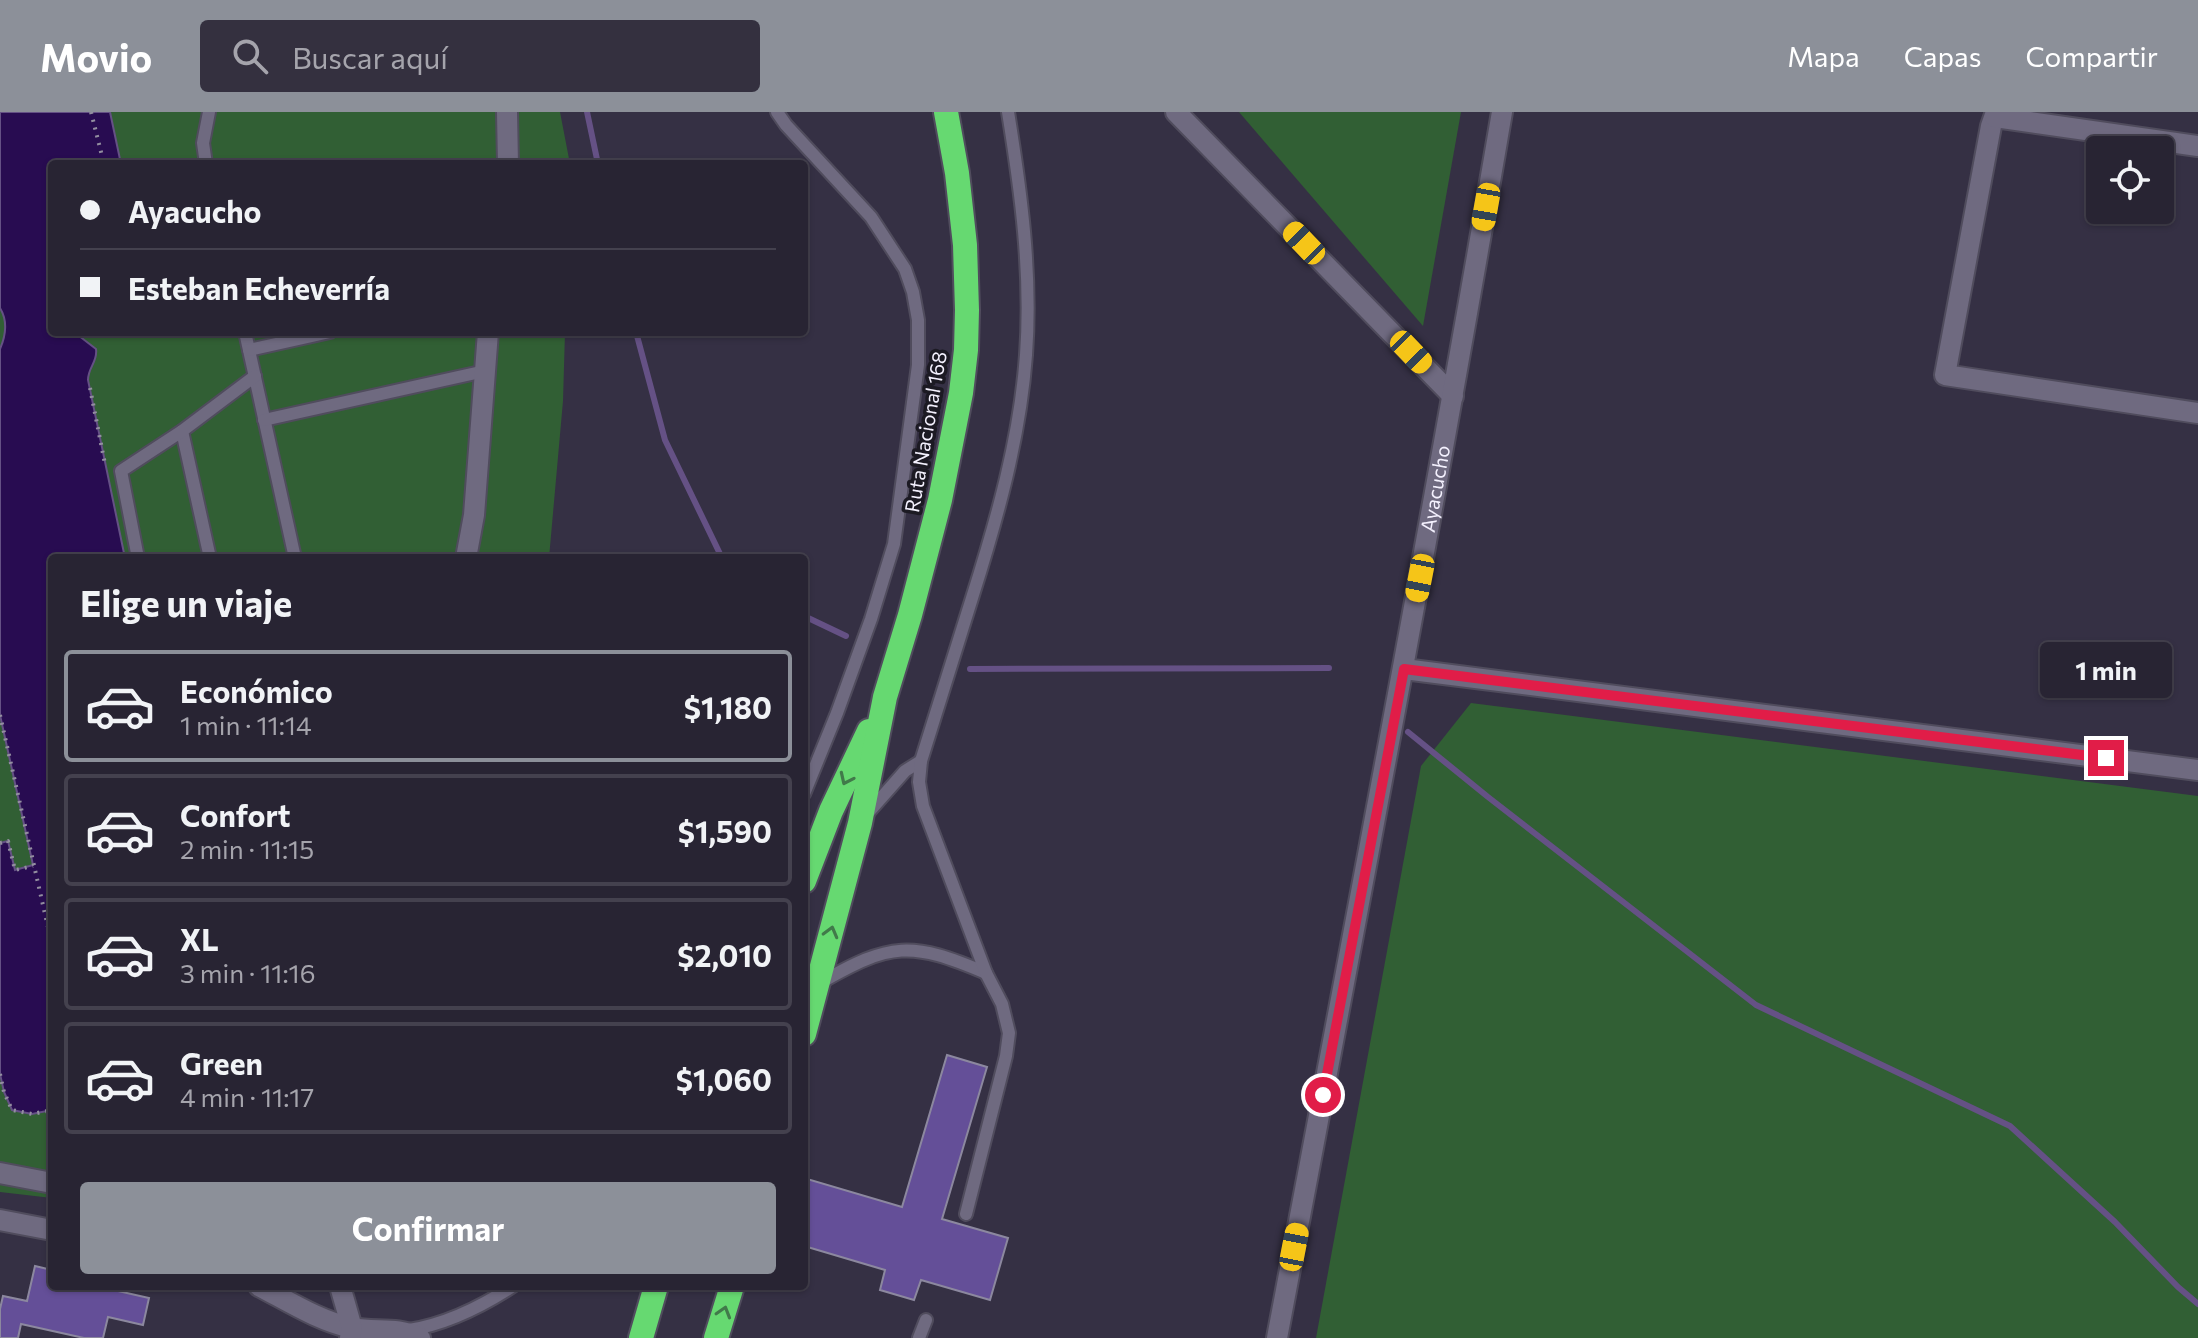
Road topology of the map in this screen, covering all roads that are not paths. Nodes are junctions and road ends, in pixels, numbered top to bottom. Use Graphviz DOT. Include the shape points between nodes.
graph roads {
  1 [pos="209,112"];
  2 [pos="507,112"];
  3 [pos="777,112"];
  4 [pos="946,112"];
  5 [pos="1008,112"];
  6 [pos="1176,112"];
  7 [pos="1502,112"];
  8 [pos="1995,115"];
  9 [pos="2198,146"];
  10 [pos="205,160"];
  11 [pos="508,160"];
  12 [pos="246,336"];
  13 [pos="312,336"];
  14 [pos="488,336"];
  15 [pos="249,350"];
  16 [pos="485,371"];
  17 [pos="255,376"];
  18 [pos="1453,396"];
  19 [pos="2198,413"];
  20 [pos="264,420"];
  21 [pos="182,431"];
  22 [pos="137,554"];
  23 [pos="209,554"];
  24 [pos="294,554"];
  25 [pos="467,554"];
  26 [pos="1404,669"];
  27 [pos="885,697"];
  28 [pos="921,761"];
  29 [pos="2198,770"];
  30 [pos="808,784"];
  31 [pos="860,823"];
  32 [pos="808,871"];
  33 [pos="986,973"];
  34 [pos="817,985"];
  35 [pos="808,1019"];
  36 [pos="0,1173"];
  37 [pos="48,1182"];
  38 [pos="966,1214"];
  39 [pos="0,1220"];
  40 [pos="48,1229"];
  41 [pos="267,1290"];
  42 [pos="341,1290"];
  43 [pos="506,1290"];
  44 [pos="645,1290"];
  45 [pos="655,1290"];
  46 [pos="731,1290"];
  47 [pos="926,1320"];
  48 [pos="351,1333"];
  49 [pos="643,1333"];
  50 [pos="413,1334"];
  51 [pos="716,1338"];
  52 [pos="919,1338"];
  53 [pos="1277,1338"];
  1 -- 10 [label="lane"];
  2 -- 11 [label="street"];
  3 -- 30 [label="lane" via="871,217 905,269 918,320 918,365 894,544"];
  4 -- 27 [label="highway, Ruta Nacional 168" via="965,245 966,350 940,500"];
  5 -- 28 [label="lane" via="1026,244 1027,354 1021,404 995,525"];
  6 -- 18 [label="street"];
  7 -- 18 [label="street, Ayacucho"];
  8 -- 9 [label="street"];
  8 -- 19 [label="street" via="1945,375"];
  12 -- 15 [label="lane"];
  13 -- 15 [label="lane"];
  14 -- 16 [label="street"];
  15 -- 17 [label="lane"];
  16 -- 20 [label="lane"];
  16 -- 25 [label="street"];
  17 -- 20 [label="lane"];
  17 -- 21 [label="lane"];
  18 -- 26 [label="street, Ayacucho"];
  20 -- 24 [label="lane"];
  21 -- 22 [label="lane" via="121,471"];
  21 -- 23 [label="lane"];
  26 -- 29 [label="street"];
  26 -- 53 [label="street, Ayacucho"];
  27 -- 31 [label="highway"];
  27 -- 32 [label="highway, one-way"];
  28 -- 31 [label="lane" via="905,771"];
  28 -- 33 [label="lane" via="923,806"];
  34 -- 31 [label="highway, one-way"];
  33 -- 34 [label="lane" via="951,958 899,949 874,955"];
  33 -- 38 [label="lane" via="1009,1033"];
  34 -- 35 [label="highway"];
  36 -- 37 [label="street"];
  39 -- 40 [label="street"];
  41 -- 48 [label="street"];
  42 -- 48 [label="street"];
  43 -- 50 [label="lane"];
  44 -- 49 [label="lane"];
  45 -- 49 [label="highway"];
  51 -- 46 [label="highway, one-way"];
  47 -- 52 [label="lane"];
  48 -- 50 [label="street"];
}
